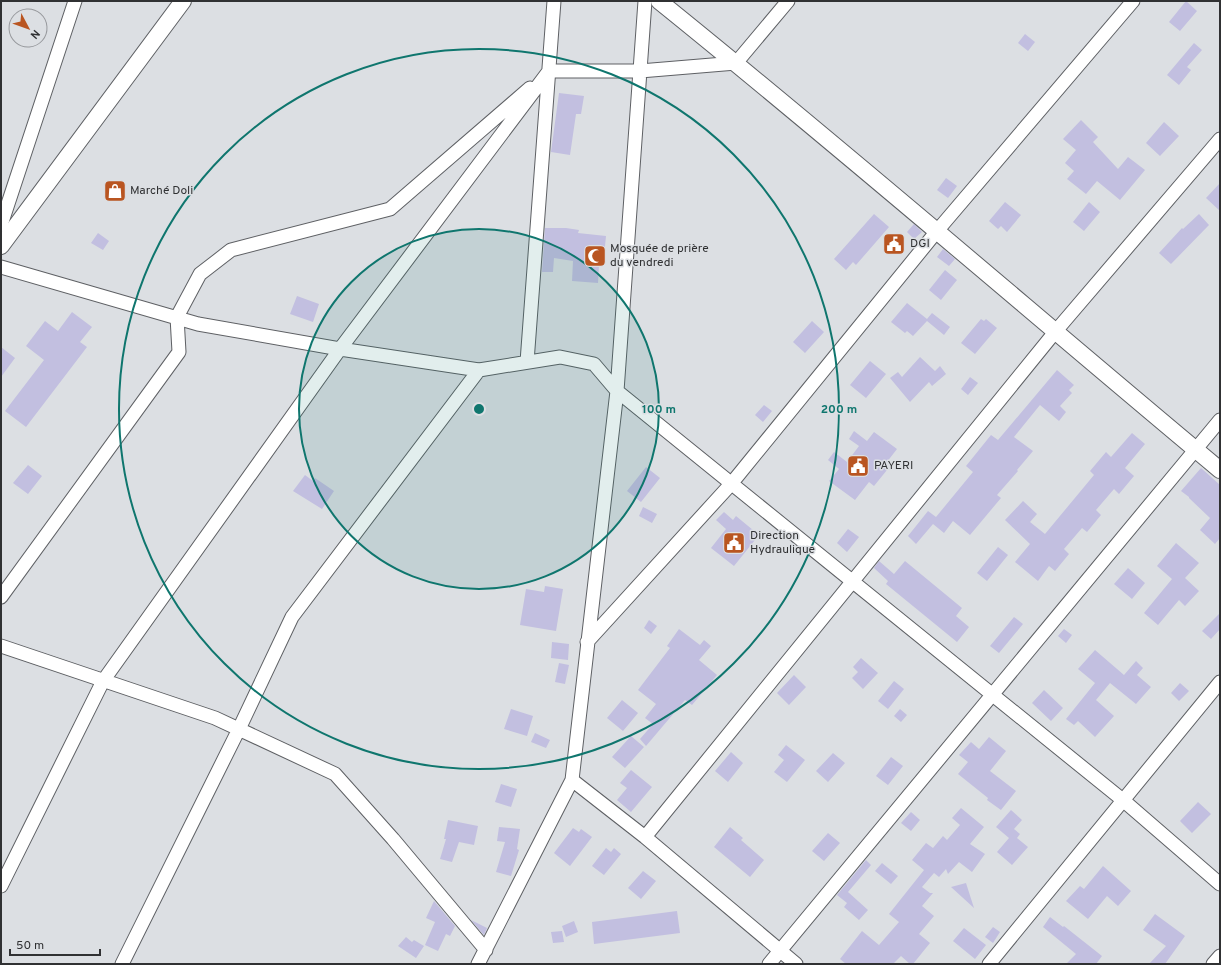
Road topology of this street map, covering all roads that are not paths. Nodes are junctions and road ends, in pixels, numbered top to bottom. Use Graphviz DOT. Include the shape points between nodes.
graph roads {
  1 [pos="75,1"];
  2 [pos="183,1"];
  3 [pos="554,1"];
  4 [pos="645,1"];
  5 [pos="659,1"];
  6 [pos="788,1"];
  7 [pos="1133,1"];
  8 [pos="736,63"];
  9 [pos="549,71"];
  10 [pos="640,71"];
  11 [pos="1220,139"];
  12 [pos="1,225"];
  13 [pos="937,231"];
  14 [pos="1,246"];
  15 [pos="1,267"];
  16 [pos="177,317"];
  17 [pos="1055,332"];
  18 [pos="340,349"];
  19 [pos="527,362"];
  20 [pos="479,370"];
  21 [pos="616,391"];
  22 [pos="1220,420"];
  23 [pos="1196,450"];
  24 [pos="1220,470"];
  25 [pos="731,484"];
  26 [pos="852,581"];
  27 [pos="1,597"];
  28 [pos="588,642"];
  29 [pos="1,646"];
  30 [pos="103,680"];
  31 [pos="1220,682"];
  32 [pos="992,695"];
  33 [pos="239,729"];
  34 [pos="572,780"];
  35 [pos="1124,801"];
  36 [pos="645,837"];
  37 [pos="1220,884"];
  38 [pos="1,886"];
  39 [pos="486,950"];
  40 [pos="780,951"];
  41 [pos="1220,956"];
  42 [pos="122,964"];
  43 [pos="478,964"];
  44 [pos="769,964"];
  45 [pos="796,964"];
  46 [pos="989,964"];
  47 [pos="1213,964"];
  1 -- 12 [label="street"];
  2 -- 14 [label="street"];
  3 -- 9 [label="street"];
  4 -- 10 [label="street"];
  5 -- 8 [label="street"];
  6 -- 8 [label="street"];
  7 -- 13 [label="street"];
  8 -- 10 [label="street"];
  8 -- 13 [label="street"];
  9 -- 10 [label="street"];
  9 -- 16 [label="street" via="390,209 231,250 200,274"];
  9 -- 18 [label="street"];
  9 -- 19 [label="street"];
  10 -- 21 [label="street"];
  11 -- 17 [label="street"];
  13 -- 17 [label="street"];
  13 -- 25 [label="street"];
  15 -- 16 [label="street"];
  16 -- 18 [label="street" via="198,324"];
  16 -- 27 [label="street" via="178,352"];
  17 -- 23 [label="street"];
  17 -- 26 [label="street"];
  18 -- 20 [label="street"];
  18 -- 30 [label="street"];
  19 -- 20 [label="street"];
  19 -- 21 [label="street" via="560,357 594,364"];
  20 -- 33 [label="street" via="292,617"];
  21 -- 25 [label="street"];
  21 -- 28 [label="street"];
  22 -- 23 [label="street"];
  23 -- 24 [label="street"];
  23 -- 32 [label="street"];
  25 -- 26 [label="street"];
  25 -- 28 [label="street"];
  26 -- 32 [label="street"];
  26 -- 36 [label="street"];
  28 -- 34 [label="street"];
  29 -- 30 [label="street"];
  30 -- 33 [label="street" via="215,718"];
  30 -- 38 [label="street"];
  31 -- 35 [label="street"];
  32 -- 35 [label="street"];
  32 -- 40 [label="street"];
  33 -- 39 [label="street" via="335,774"];
  33 -- 42 [label="street"];
  34 -- 36 [label="street"];
  34 -- 39 [label="street"];
  35 -- 37 [label="street"];
  35 -- 46 [label="street"];
  36 -- 40 [label="street"];
  39 -- 43 [label="street"];
  40 -- 44 [label="street"];
  40 -- 45 [label="street"];
  41 -- 47 [label="street"];
}
